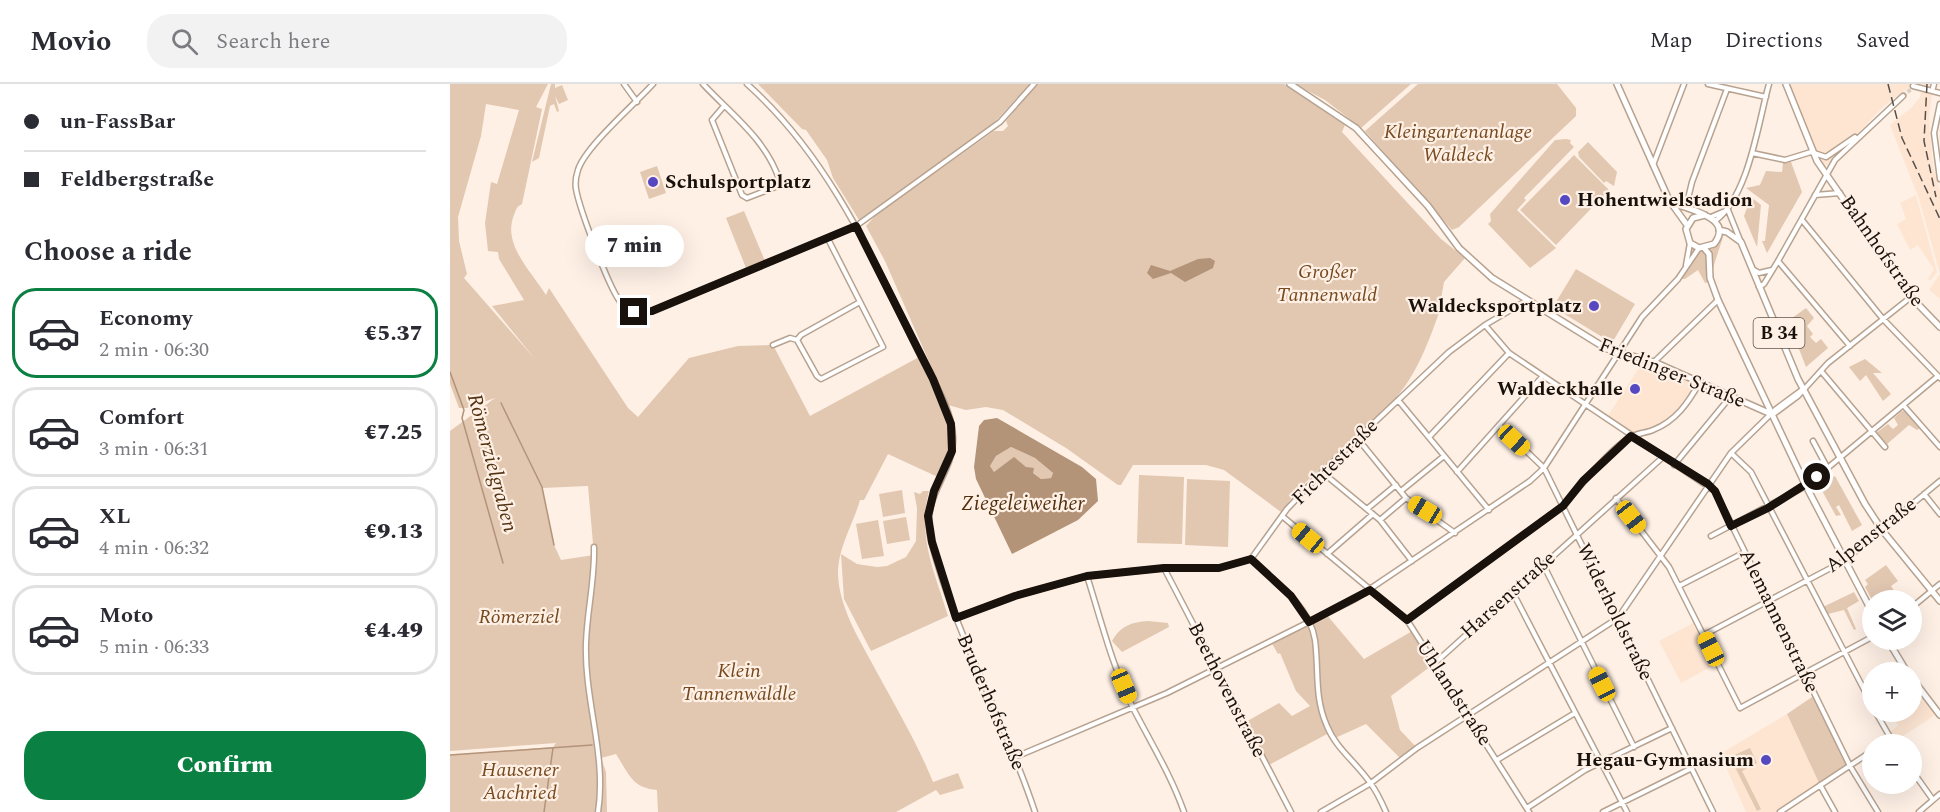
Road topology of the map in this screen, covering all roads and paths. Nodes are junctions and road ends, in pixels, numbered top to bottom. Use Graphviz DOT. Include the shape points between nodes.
graph roads {
  1 [pos="624,84"];
  2 [pos="652,84"];
  3 [pos="702,84"];
  4 [pos="747,84"];
  5 [pos="1034,84"];
  6 [pos="1290,84"];
  7 [pos="1617,84"];
  8 [pos="1684,84"];
  9 [pos="1708,84"];
  10 [pos="1785,84"];
  11 [pos="1770,85"];
  12 [pos="1913,86"];
  13 [pos="1727,89"];
  14 [pos="1940,93"];
  15 [pos="1903,96"];
  16 [pos="1766,97"];
  17 [pos="637,102"];
  18 [pos="1940,104"];
  19 [pos="724,106"];
  20 [pos="1939,111"];
  21 [pos="1858,135"];
  22 [pos="1660,150"];
  23 [pos="1811,152"];
  24 [pos="1752,153"];
  25 [pos="1648,154"];
  26 [pos="1653,165"];
  27 [pos="1827,173"];
  28 [pos="1940,179"];
  29 [pos="1841,194"];
  30 [pos="1814,195"];
  31 [pos="1669,200"];
  32 [pos="1686,208"];
  33 [pos="1728,210"];
  34 [pos="1710,218"];
  35 [pos="1802,220"];
  36 [pos="1687,225"];
  37 [pos="856,226"];
  38 [pos="1719,230"];
  39 [pos="828,239"];
  40 [pos="1740,242"];
  41 [pos="1690,243"];
  42 [pos="1701,248"];
  43 [pos="1778,261"];
  44 [pos="1685,270"];
  45 [pos="1753,270"];
  46 [pos="1773,270"];
  47 [pos="1759,287"];
  48 [pos="1911,297"];
  49 [pos="1718,300"];
  50 [pos="1526,301"];
  51 [pos="860,302"];
  52 [pos="1883,319"];
  53 [pos="1485,325"];
  54 [pos="1940,327"];
  55 [pos="797,340"];
  56 [pos="772,345"];
  57 [pos="1850,346"];
  58 [pos="1618,352"];
  59 [pos="1509,353"];
  60 [pos="1654,362"];
  61 [pos="1821,371"];
  62 [pos="1542,377"];
  63 [pos="1939,377"];
  64 [pos="1700,382"];
  65 [pos="1804,389"];
  66 [pos="1731,396"];
  67 [pos="1398,400"];
  68 [pos="1764,400"];
  69 [pos="1585,405"];
  70 [pos="1904,406"];
  71 [pos="1756,408"];
  72 [pos="1771,414"];
  73 [pos="1498,425"];
  74 [pos="1873,432"];
  75 [pos="1631,436"];
  76 [pos="1429,437"];
  77 [pos="1358,439"];
  78 [pos="1813,441"];
  79 [pos="1885,447"];
  80 [pos="1940,447"];
  81 [pos="1731,453"];
  82 [pos="1444,456"];
  83 [pos="1663,457"];
  84 [pos="1839,459"];
  85 [pos="1674,465"];
  86 [pos="1544,468"];
  87 [pos="1828,469"];
  88 [pos="1322,472"];
  89 [pos="1457,472"];
  90 [pos="1940,481"];
  91 [pos="1708,484"];
  92 [pos="1396,485"];
  93 [pos="1806,486"];
  94 [pos="1401,491"];
  95 [pos="1924,494"];
  96 [pos="1406,498"];
  97 [pos="1616,498"];
  98 [pos="1563,506"];
  99 [pos="1768,508"];
  100 [pos="1367,509"];
  101 [pos="1489,510"];
  102 [pos="1373,514"];
  103 [pos="1940,514"];
  104 [pos="1282,516"];
  105 [pos="1380,520"];
  106 [pos="1731,526"];
  107 [pos="1882,530"];
  108 [pos="1455,532"];
  109 [pos="1577,533"];
  110 [pos="1711,536"];
  111 [pos="594,547"];
  112 [pos="1745,552"];
  113 [pos="1327,554"];
  114 [pos="1660,555"];
  115 [pos="1251,559"];
  116 [pos="1412,561"];
  117 [pos="1844,561"];
  118 [pos="1543,564"];
  119 [pos="1164,568"];
  120 [pos="1087,576"];
  121 [pos="1807,581"];
  122 [pos="1940,584"];
  123 [pos="1679,586"];
  124 [pos="1370,590"];
  125 [pos="1512,591"];
  126 [pos="1931,591"];
  127 [pos="1862,594"];
  128 [pos="1922,599"];
  129 [pos="1769,601"];
  130 [pos="1940,601"];
  131 [pos="956,618"];
  132 [pos="1618,618"];
  133 [pos="1407,620"];
  134 [pos="1309,622"];
  135 [pos="1704,635"];
  136 [pos="1581,642"];
  137 [pos="1862,642"];
  138 [pos="1844,652"];
  139 [pos="1435,663"];
  140 [pos="1548,663"];
  141 [pos="1217,669"];
  142 [pos="1804,674"];
  143 [pos="1862,686"];
  144 [pos="1922,691"];
  145 [pos="1133,707"];
  146 [pos="1575,713"];
  147 [pos="1940,715"];
  148 [pos="1466,716"];
  149 [pos="1672,728"];
  150 [pos="1634,747"];
  151 [pos="1862,757"];
  152 [pos="1013,758"];
  153 [pos="1497,760"];
  154 [pos="1600,762"];
  155 [pos="1850,765"];
  156 [pos="1692,768"];
  157 [pos="1371,783"];
  158 [pos="1922,784"];
  159 [pos="1820,785"];
  160 [pos="1939,796"];
  161 [pos="1933,800"];
  162 [pos="1622,801"];
  163 [pos="1335,805"];
  164 [pos="1528,810"];
  165 [pos="598,812"];
  166 [pos="1035,812"];
  167 [pos="1184,812"];
  168 [pos="1291,812"];
  169 [pos="1321,812"];
  170 [pos="1338,812"];
  171 [pos="1386,812"];
  172 [pos="1603,812"];
  173 [pos="1627,812"];
  174 [pos="1713,812"];
  175 [pos="1780,812"];
  176 [pos="1835,812"];
  177 [pos="1878,812"];
  178 [pos="1919,812"];
  1 -- 17 [label="street"];
  2 -- 17 [label="street"];
  3 -- 19 [label="street"];
  4 -- 37 [label="street, Bruderhofstraße" via="779,115 823,170"];
  5 -- 37 [label="street" via="1000,122"];
  6 -- 50 [label="main road, Friedinger Straße" via="1356,128 1439,219 1459,248 1492,278"];
  7 -- 25 [label="main road"];
  8 -- 22 [label="street"];
  9 -- 13 [label="street"];
  10 -- 23 [label="main road"];
  11 -- 16 [label="street"];
  12 -- 14 [label="street"];
  13 -- 16 [label="street"];
  13 -- 32 [label="street" via="1684,203"];
  15 -- 21 [label="street"];
  16 -- 24 [label="street"];
  17 -- 39 [label="street" via="585,157 578,169 576,187 623,306 634,312 652,311"];
  18 -- 20 [label="street"];
  19 -- 19 [label="street" via="712,120 742,195 747,198 778,186 771,156"];
  20 -- 28 [label="street" via="1935,152"];
  21 -- 23 [label="street" via="1826,157"];
  21 -- 27 [label="street"];
  22 -- 25 [label="street"];
  22 -- 26 [label="street"];
  23 -- 24 [label="street" via="1785,160"];
  23 -- 27 [label="main road, Bahnhofstraße"];
  24 -- 33 [label="street"];
  25 -- 26 [label="main road"];
  26 -- 31 [label="main road"];
  27 -- 29 [label="main road, Bahnhofstraße"];
  27 -- 30 [label="street"];
  29 -- 30 [label="street"];
  29 -- 48 [label="main road, Bahnhofstraße"];
  30 -- 35 [label="street"];
  31 -- 32 [label="main road"];
  31 -- 36 [label="main road"];
  32 -- 34 [label="main road"];
  33 -- 34 [label="street"];
  33 -- 40 [label="street"];
  34 -- 36 [label="main road" via="1696,216"];
  34 -- 38 [label="main road"];
  35 -- 43 [label="street"];
  35 -- 52 [label="street"];
  36 -- 41 [label="main road"];
  37 -- 39 [label="street"];
  37 -- 131 [label="street, Bruderhofstraße" via="933,379 951,424 952,451 934,491 928,523"];
  38 -- 40 [label="main road"];
  38 -- 42 [label="main road" via="1714,244"];
  39 -- 51 [label="street"];
  40 -- 45 [label="main road, B 34"];
  41 -- 42 [label="main road"];
  41 -- 44 [label="street"];
  42 -- 44 [label="street"];
  42 -- 49 [label="main road, B 34" via="1709,254 1710,278"];
  43 -- 46 [label="street"];
  43 -- 57 [label="street"];
  44 -- 58 [label="street" via="1642,317"];
  45 -- 46 [label="street"];
  45 -- 47 [label="main road, B 34"];
  46 -- 47 [label="street"];
  47 -- 65 [label="main road, B 34"];
  48 -- 52 [label="street"];
  48 -- 54 [label="main road, Bahnhofstraße"];
  49 -- 60 [label="street"];
  49 -- 68 [label="main road, B 34"];
  50 -- 53 [label="street, Fichtestraße"];
  50 -- 58 [label="main road, Friedinger Straße"];
  51 -- 55 [label="street"];
  51 -- 55 [label="street" via="883,347 821,379"];
  52 -- 57 [label="street"];
  52 -- 63 [label="street"];
  53 -- 59 [label="street, Alemannenstraße"];
  53 -- 67 [label="street, Fichtestraße" via="1449,352"];
  55 -- 56 [label="street" via="790,338"];
  57 -- 61 [label="street"];
  58 -- 60 [label="main road, Friedinger Straße"];
  58 -- 69 [label="street"];
  59 -- 62 [label="street, Alemannenstraße"];
  59 -- 76 [label="street"];
  60 -- 64 [label="main road, Friedinger Straße"];
  61 -- 65 [label="street"];
  61 -- 74 [label="street"];
  62 -- 69 [label="street, Alemannenstraße"];
  62 -- 73 [label="street"];
  63 -- 70 [label="street"];
  64 -- 66 [label="main road, Friedinger Straße"];
  64 -- 75 [label="street" via="1670,421"];
  65 -- 72 [label="street"];
  65 -- 84 [label="main road, B 34"];
  66 -- 71 [label="main road, Friedinger Straße"];
  66 -- 85 [label="street"];
  67 -- 76 [label="street"];
  67 -- 77 [label="street, Fichtestraße"];
  68 -- 71 [label="main road"];
  68 -- 72 [label="main road, B 34"];
  69 -- 75 [label="street, Alemannenstraße"];
  69 -- 86 [label="street"];
  70 -- 74 [label="street"];
  70 -- 80 [label="street"];
  71 -- 72 [label="main road, Friedinger Straße"];
  72 -- 81 [label="street"];
  72 -- 93 [label="main road, B 34"];
  73 -- 86 [label="street, Widerholdstraße"];
  73 -- 89 [label="street"];
  74 -- 79 [label="street"];
  74 -- 84 [label="street"];
  75 -- 83 [label="street, Alemannenstraße"];
  75 -- 98 [label="street" via="1583,481"];
  76 -- 82 [label="street"];
  77 -- 88 [label="street, Fichtestraße"];
  77 -- 92 [label="street"];
  78 -- 87 [label="street"];
  81 -- 91 [label="street"];
  81 -- 99 [label="street" via="1751,472"];
  82 -- 89 [label="street"];
  82 -- 94 [label="street"];
  83 -- 85 [label="street, Alemannenstraße"];
  83 -- 97 [label="street, Harsenstraße"];
  84 -- 87 [label="street"];
  84 -- 107 [label="main road, B 34"];
  85 -- 91 [label="street, Alemannenstraße"];
  86 -- 98 [label="street, Widerholdstraße"];
  86 -- 101 [label="street"];
  87 -- 93 [label="street"];
  88 -- 100 [label="street"];
  88 -- 104 [label="street, Fichtestraße"];
  89 -- 101 [label="street"];
  90 -- 95 [label="street, Alpenstraße"];
  91 -- 106 [label="street, Alemannenstraße"];
  91 -- 114 [label="street"];
  92 -- 94 [label="street"];
  92 -- 100 [label="street"];
  93 -- 99 [label="street"];
  93 -- 117 [label="main road, B 34"];
  94 -- 96 [label="street"];
  95 -- 103 [label="street"];
  95 -- 107 [label="street, Alpenstraße"];
  96 -- 105 [label="street"];
  96 -- 108 [label="street"];
  97 -- 109 [label="street, Harsenstraße"];
  97 -- 114 [label="street"];
  98 -- 109 [label="street, Widerholdstraße"];
  98 -- 133 [label="street"];
  99 -- 106 [label="street"];
  99 -- 121 [label="street"];
  100 -- 102 [label="street"];
  101 -- 108 [label="street"];
  102 -- 105 [label="street"];
  102 -- 113 [label="street"];
  104 -- 113 [label="street, Uhlandstraße"];
  104 -- 115 [label="street, Fichtestraße"];
  105 -- 116 [label="street"];
  106 -- 110 [label="street"];
  106 -- 112 [label="street, Alemannenstraße"];
  107 -- 117 [label="street, Alpenstraße"];
  107 -- 126 [label="main road, B 34"];
  108 -- 116 [label="street"];
  109 -- 118 [label="street, Harsenstraße"];
  109 -- 132 [label="street, Widerholdstraße"];
  111 -- 165 [label="street" via="586,644 591,717 601,776"];
  112 -- 123 [label="street"];
  112 -- 129 [label="street, Alemannenstraße"];
  113 -- 124 [label="street, Uhlandstraße"];
  114 -- 123 [label="street"];
  114 -- 132 [label="street"];
  115 -- 119 [label="street" via="1219,568"];
  115 -- 134 [label="street" via="1291,596"];
  116 -- 124 [label="street"];
  117 -- 121 [label="street, Alpenstraße"];
  117 -- 127 [label="main road, B 34"];
  118 -- 125 [label="street, Harsenstraße"];
  118 -- 136 [label="street"];
  119 -- 120 [label="street"];
  119 -- 141 [label="street, Beethovenstraße"];
  120 -- 131 [label="street"];
  120 -- 145 [label="street"];
  121 -- 129 [label="street, Alpenstraße"];
  121 -- 138 [label="street"];
  122 -- 126 [label="street"];
  123 -- 135 [label="street"];
  124 -- 133 [label="street, Uhlandstraße"];
  124 -- 134 [label="street"];
  125 -- 139 [label="street, Harsenstraße"];
  125 -- 140 [label="street"];
  126 -- 128 [label="street"];
  126 -- 130 [label="main road, B 34"];
  129 -- 135 [label="street, Alpenstraße"];
  129 -- 142 [label="street, Alemannenstraße"];
  131 -- 152 [label="street, Bruderhofstraße"];
  132 -- 136 [label="street"];
  132 -- 149 [label="street, Widerholdstraße"];
  133 -- 139 [label="street, Uhlandstraße"];
  134 -- 141 [label="street"];
  134 -- 157 [label="street" via="1315,640 1317,695 1325,721 1333,739"];
  135 -- 142 [label="street" via="1740,708"];
  136 -- 140 [label="street"];
  136 -- 150 [label="street"];
  137 -- 138 [label="street"];
  138 -- 142 [label="street"];
  138 -- 143 [label="street"];
  139 -- 148 [label="street, Uhlandstraße"];
  140 -- 146 [label="street"];
  140 -- 148 [label="street"];
  141 -- 145 [label="street"];
  141 -- 168 [label="street, Beethovenstraße"];
  142 -- 155 [label="street, Alemannenstraße"];
  144 -- 147 [label="main road"];
  145 -- 152 [label="street"];
  145 -- 167 [label="street" via="1163,761"];
  146 -- 153 [label="street"];
  146 -- 154 [label="street"];
  148 -- 153 [label="street, Uhlandstraße"];
  148 -- 157 [label="street"];
  149 -- 150 [label="street"];
  149 -- 156 [label="street, Widerholdstraße"];
  150 -- 154 [label="street"];
  151 -- 155 [label="street"];
  152 -- 166 [label="street, Bruderhofstraße"];
  153 -- 164 [label="street, Uhlandstraße"];
  154 -- 162 [label="street"];
  154 -- 164 [label="street"];
  155 -- 159 [label="street"];
  155 -- 177 [label="street, Alemannenstraße"];
  156 -- 162 [label="street"];
  156 -- 174 [label="street, Widerholdstraße"];
  157 -- 163 [label="street"];
  157 -- 171 [label="street"];
  158 -- 161 [label="street"];
  159 -- 175 [label="street"];
  159 -- 176 [label="street"];
  160 -- 161 [label="street"];
  161 -- 178 [label="street"];
  162 -- 172 [label="street"];
  162 -- 173 [label="street"];
  163 -- 169 [label="street"];
  163 -- 170 [label="street"];
}
